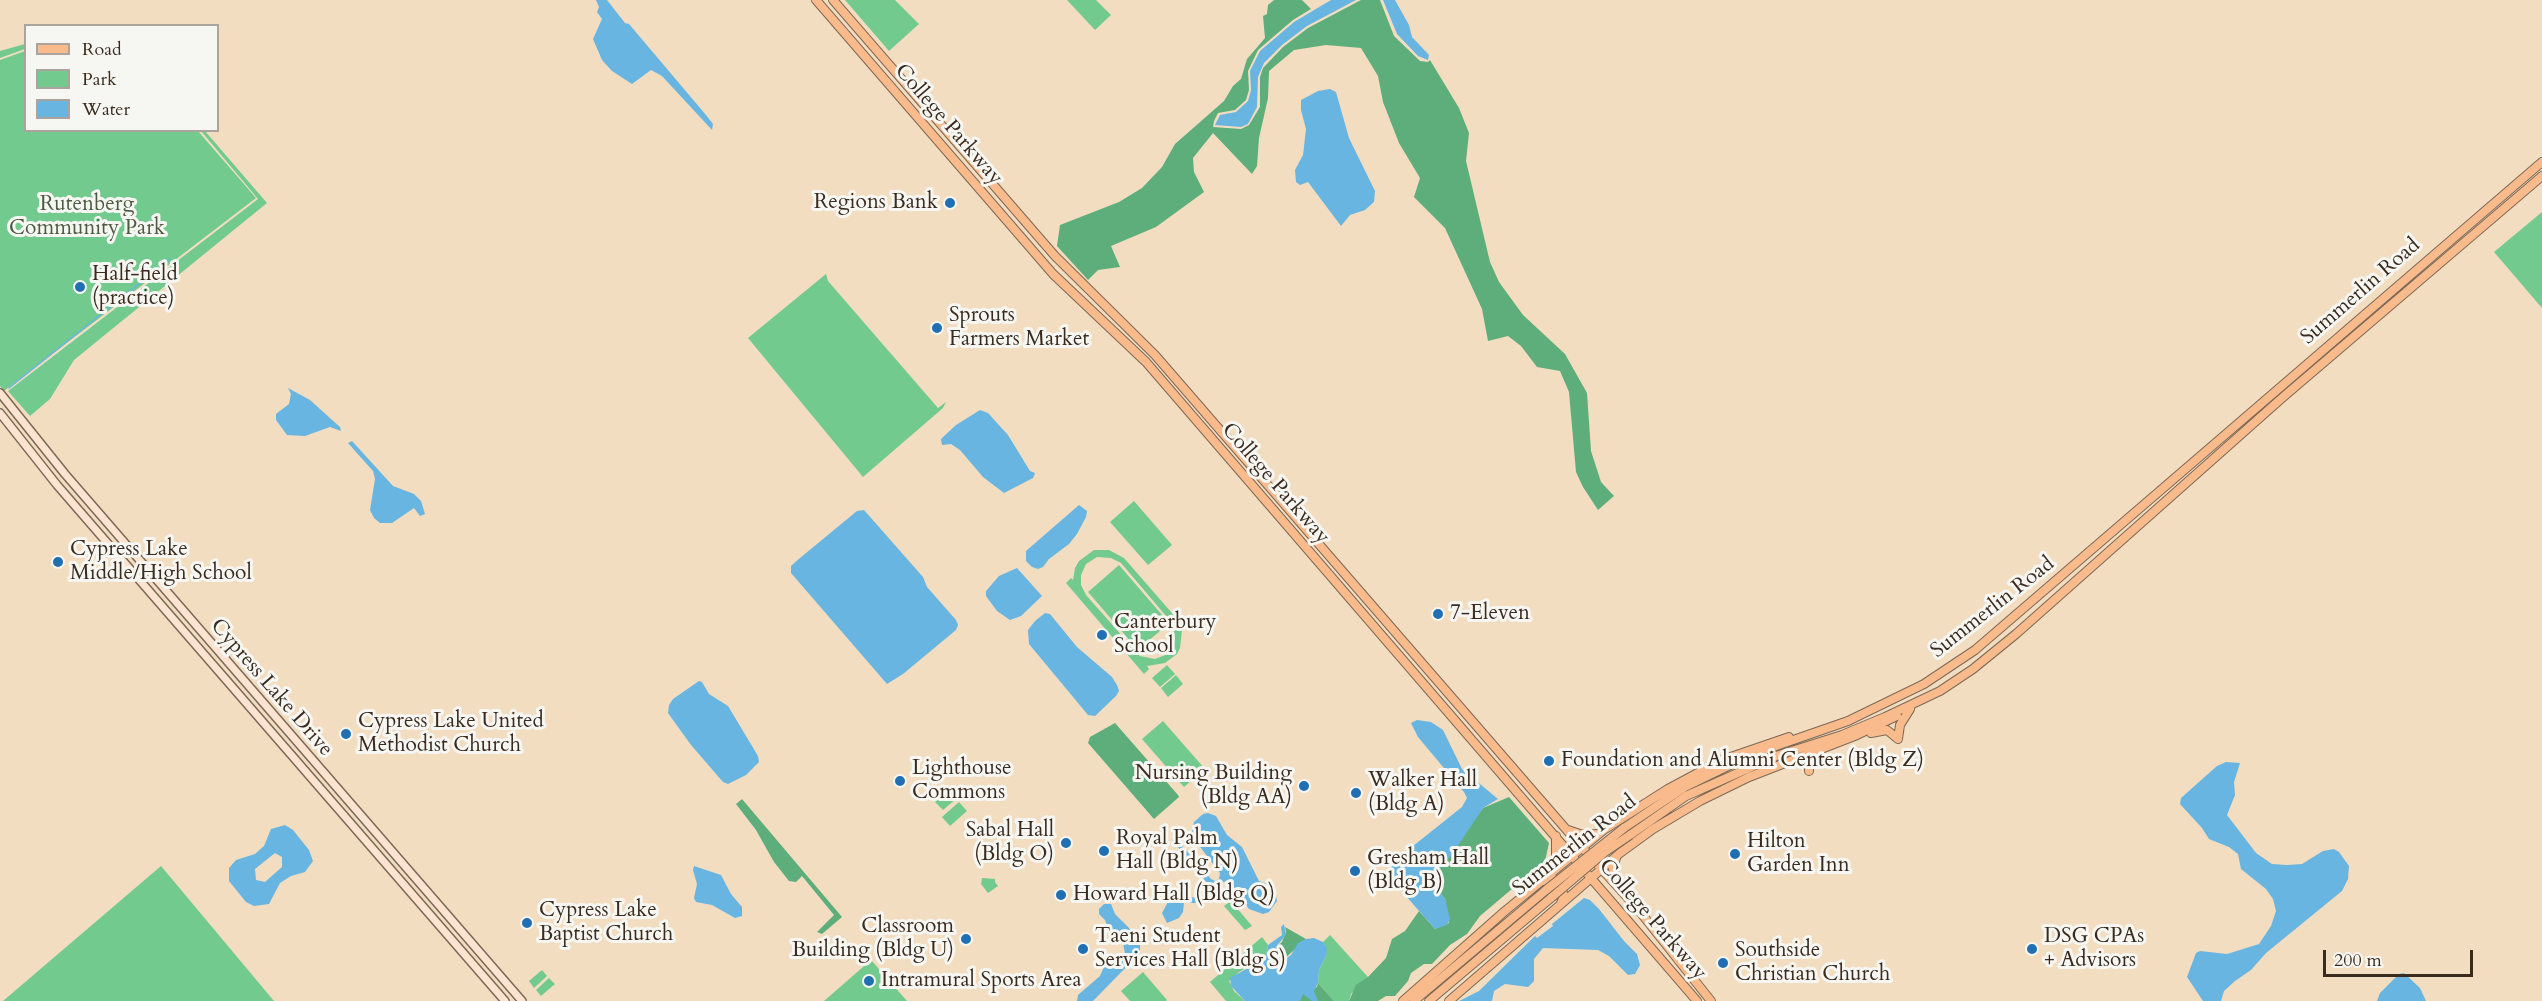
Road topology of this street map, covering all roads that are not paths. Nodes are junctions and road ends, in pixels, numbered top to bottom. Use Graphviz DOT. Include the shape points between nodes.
graph roads {
  1 [pos="816,0"];
  2 [pos="833,0"];
  3 [pos="892,68"];
  4 [pos="882,77"];
  5 [pos="2542,162"];
  6 [pos="2542,176"];
  7 [pos="0,393"];
  8 [pos="0,413"];
  9 [pos="1338,584"];
  10 [pos="1375,609"];
  11 [pos="1940,691"];
  12 [pos="1887,702"];
  13 [pos="1910,709"];
  14 [pos="1857,735"];
  15 [pos="1817,751"];
  16 [pos="1790,761"];
  17 [pos="1630,813"];
  18 [pos="1566,830"];
  19 [pos="1627,831"];
  20 [pos="1598,834"];
  21 [pos="1556,836"];
  22 [pos="1628,847"];
  23 [pos="1582,848"];
  24 [pos="1573,855"];
  25 [pos="1617,856"];
  26 [pos="1602,869"];
  27 [pos="1550,873"];
  28 [pos="1592,878"];
  29 [pos="1541,881"];
  30 [pos="1621,890"];
  31 [pos="1559,907"];
  32 [pos="505,1001"];
  33 [pos="522,1001"];
  34 [pos="1403,1001"];
  35 [pos="1414,1001"];
  36 [pos="1429,1001"];
  37 [pos="1449,1001"];
  38 [pos="1697,1001"];
  39 [pos="1711,1001"];
  1 -- 4 [label="main road, College Parkway"];
  2 -- 3 [label="main road, College Parkway"];
  3 -- 4 [label="main road"];
  3 -- 10 [label="main road, College Parkway" via="1060,261 1155,355"];
  4 -- 9 [label="main road, College Parkway" via="1053,274 1146,363"];
  5 -- 12 [label="main road, Summerlin Road" via="1997,633 1949,668"];
  6 -- 11 [label="main road, Summerlin Road" via="2282,398 2016,634"];
  7 -- 33 [label="main road, Cypress Lake Drive" via="93,507"];
  8 -- 32 [label="main road, Cypress Lake Drive" via="71,501"];
  9 -- 10 [label="main road" via="1348,585"];
  9 -- 21 [label="main road, College Parkway"];
  10 -- 18 [label="main road, College Parkway"];
  11 -- 13 [label="main road"];
  11 -- 19 [label="main road, Summerlin Road" via="1842,735 1721,779"];
  12 -- 17 [label="main road" via="1722,760"];
  12 -- 19 [label="main road, Summerlin Road" via="1848,721 1753,754 1685,787"];
  13 -- 14 [label="main road"];
  13 -- 14 [label="main road" via="1900,724 1898,739 1886,730"];
  14 -- 15 [label="main road"];
  15 -- 16 [label="main road"];
  15 -- 16 [label="main road" via="1809,771"];
  16 -- 22 [label="main road" via="1700,801"];
  17 -- 20 [label="main road"];
  17 -- 22 [label="main road" via="1611,833 1620,847"];
  18 -- 20 [label="main road"];
  18 -- 23 [label="main road, College Parkway"];
  19 -- 35 [label="main road, Summerlin Road, bridge" via="1546,890"];
  19 -- 36 [label="main road, Summerlin Road, bridge"];
  20 -- 23 [label="main road"];
  21 -- 24 [label="main road, College Parkway"];
  21 -- 27 [label="main road" via="1556,858"];
  22 -- 25 [label="main road"];
  23 -- 24 [label="main road"];
  23 -- 26 [label="main road, College Parkway"];
  24 -- 27 [label="main road"];
  24 -- 28 [label="main road, College Parkway"];
  25 -- 26 [label="main road"];
  25 -- 30 [label="main road" via="1613,869"];
  26 -- 28 [label="main road"];
  26 -- 30 [label="main road, College Parkway"];
  27 -- 29 [label="main road"];
  28 -- 31 [label="main road"];
  28 -- 38 [label="main road, College Parkway"];
  29 -- 31 [label="main road" via="1554,879 1561,887 1564,896"];
  29 -- 34 [label="main road"];
  30 -- 39 [label="main road, College Parkway"];
  31 -- 37 [label="main road"];
}
